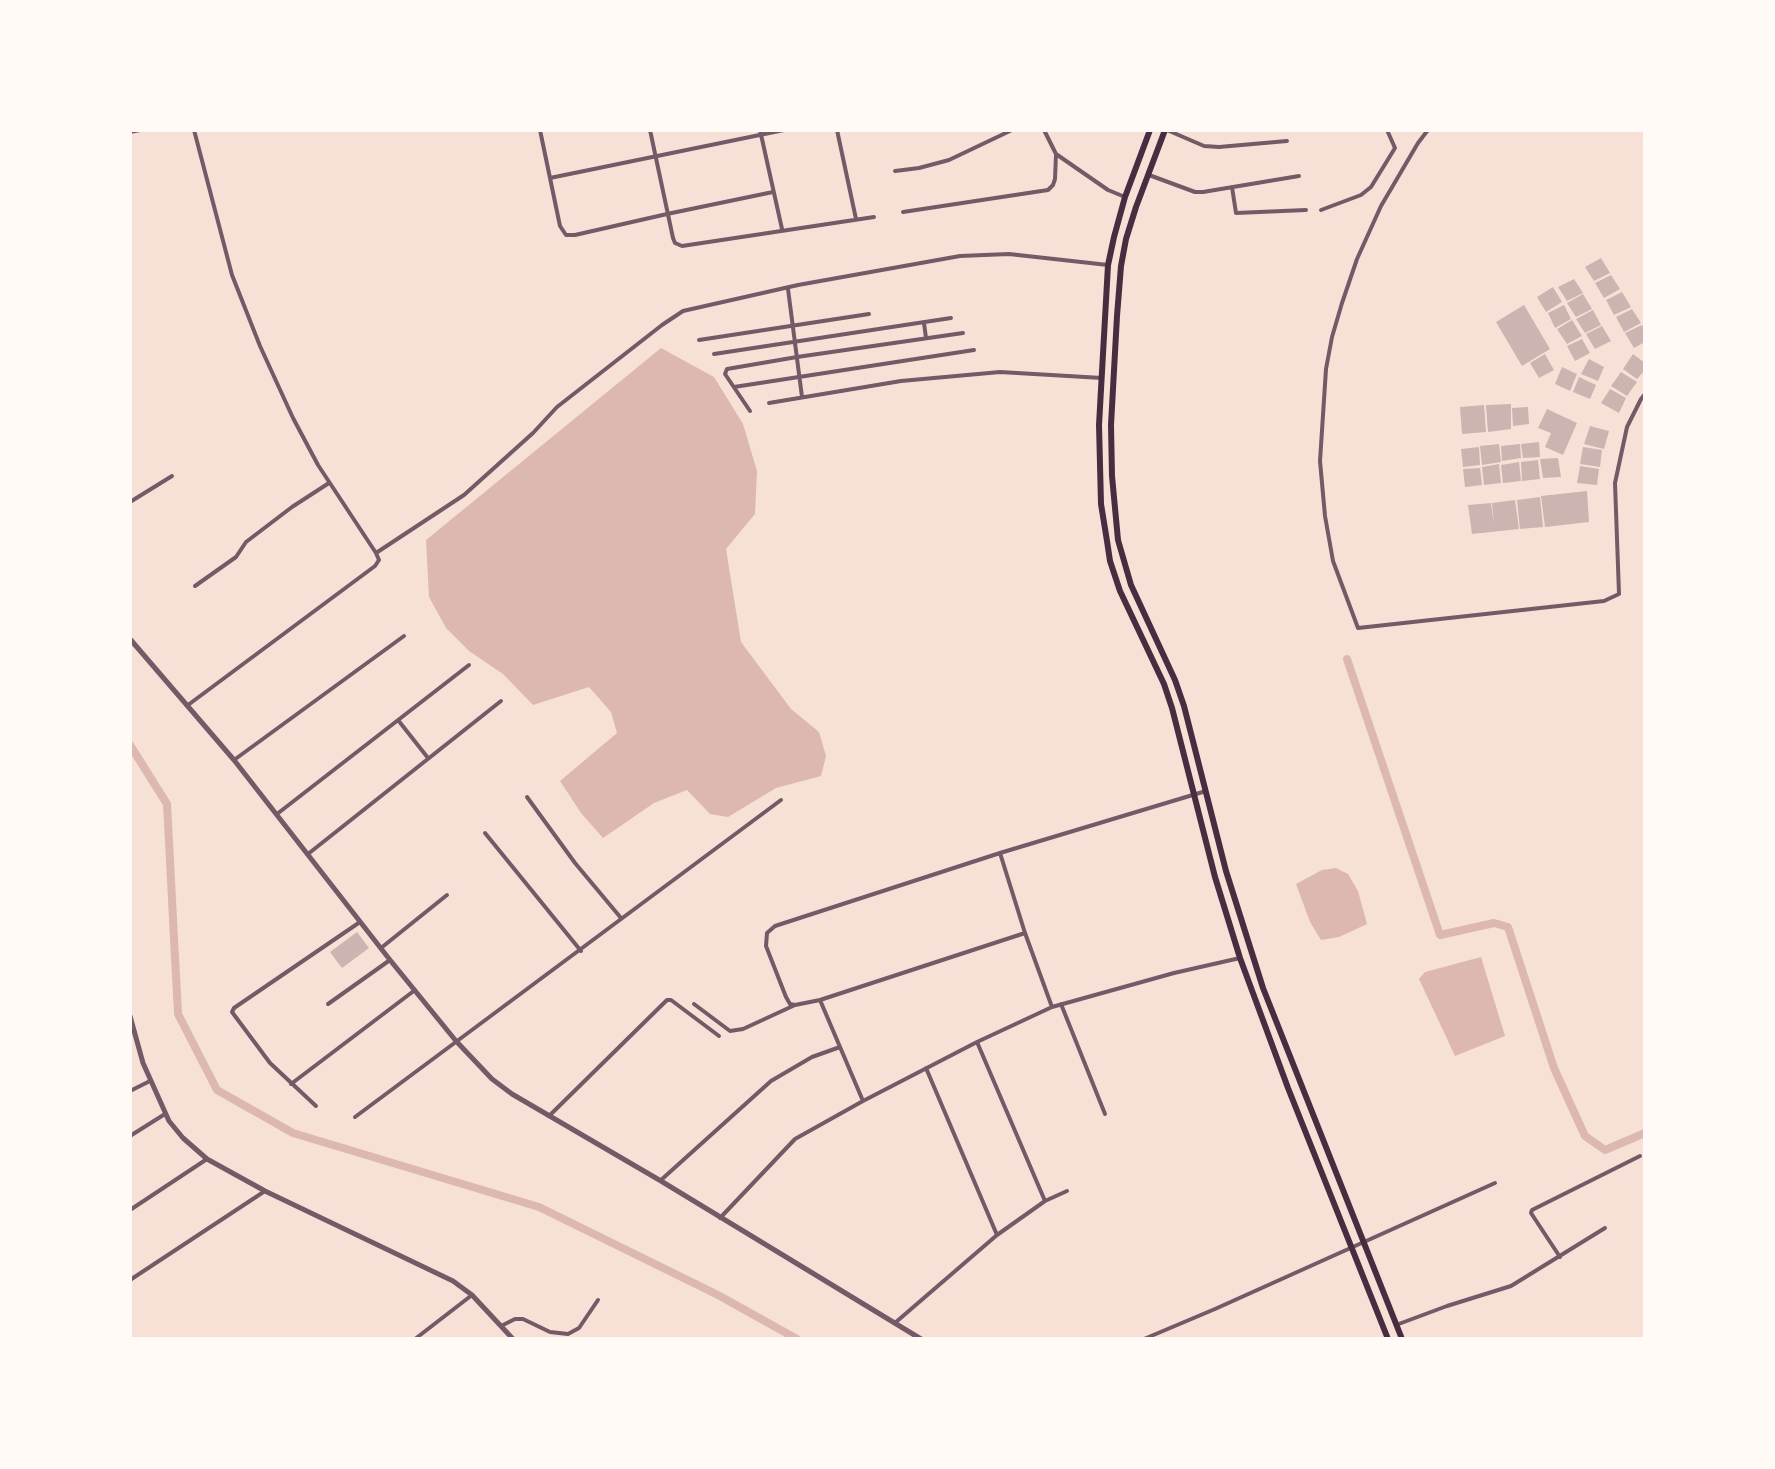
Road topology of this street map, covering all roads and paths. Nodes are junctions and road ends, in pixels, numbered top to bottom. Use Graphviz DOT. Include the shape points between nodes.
graph roads {
  1 [pos="140,130"];
  2 [pos="194,130"];
  3 [pos="540,130"];
  4 [pos="650,130"];
  5 [pos="784,130"];
  6 [pos="837,130"];
  7 [pos="1012,130"];
  8 [pos="1044,130"];
  9 [pos="1150,130"];
  10 [pos="1166,130"];
  11 [pos="1387,130"];
  12 [pos="1428,130"];
  13 [pos="130,132"];
  14 [pos="761,132"];
  15 [pos="1287,141"];
  16 [pos="1056,154"];
  17 [pos="655,156"];
  18 [pos="895,171"];
  19 [pos="1147,174"];
  20 [pos="1299,176"];
  21 [pos="550,178"];
  22 [pos="1232,187"];
  23 [pos="773,192"];
  24 [pos="1125,197"];
  25 [pos="1306,210"];
  26 [pos="1321,210"];
  27 [pos="903,212"];
  28 [pos="667,214"];
  29 [pos="874,217"];
  30 [pos="856,219"];
  31 [pos="782,229"];
  32 [pos="1108,265"];
  33 [pos="788,288"];
  34 [pos="869,314"];
  35 [pos="951,318"];
  36 [pos="924,323"];
  37 [pos="793,326"];
  38 [pos="963,333"];
  39 [pos="926,338"];
  40 [pos="699,340"];
  41 [pos="795,343"];
  42 [pos="974,350"];
  43 [pos="714,354"];
  44 [pos="797,357"];
  45 [pos="799,377"];
  46 [pos="1102,378"];
  47 [pos="734,387"];
  48 [pos="1645,394"];
  49 [pos="802,397"];
  50 [pos="769,403"];
  51 [pos="750,411"];
  52 [pos="172,476"];
  53 [pos="329,483"];
  54 [pos="130,502"];
  55 [pos="376,553"];
  56 [pos="195,586"];
  57 [pos="404,636"];
  58 [pos="130,639"];
  59 [pos="469,665"];
  60 [pos="501,701"];
  61 [pos="188,705"];
  62 [pos="398,720"];
  63 [pos="428,758"];
  64 [pos="234,760"];
  65 [pos="1206,791"];
  66 [pos="1194,794"];
  67 [pos="527,797"];
  68 [pos="781,800"];
  69 [pos="277,814"];
  70 [pos="485,833"];
  71 [pos="1000,853"];
  72 [pos="308,854"];
  73 [pos="447,895"];
  74 [pos="621,918"];
  75 [pos="360,922"];
  76 [pos="1025,933"];
  77 [pos="381,948"];
  78 [pos="581,951"];
  79 [pos="1240,958"];
  80 [pos="390,960"];
  81 [pos="415,990"];
  82 [pos="820,1000"];
  83 [pos="328,1004"];
  84 [pos="694,1004"];
  85 [pos="1061,1004"];
  86 [pos="795,1005"];
  87 [pos="1052,1007"];
  88 [pos="130,1016"];
  89 [pos="719,1036"];
  90 [pos="456,1041"];
  91 [pos="977,1042"];
  92 [pos="840,1047"];
  93 [pos="138,1048"];
  94 [pos="130,1051"];
  95 [pos="1290,1057"];
  96 [pos="1279,1061"];
  97 [pos="926,1068"];
  98 [pos="150,1081"];
  99 [pos="291,1084"];
  100 [pos="130,1091"];
  101 [pos="863,1101"];
  102 [pos="316,1106"];
  103 [pos="165,1114"];
  104 [pos="1105,1114"];
  105 [pos="549,1116"];
  106 [pos="355,1117"];
  107 [pos="130,1136"];
  108 [pos="1640,1156"];
  109 [pos="207,1159"];
  110 [pos="661,1181"];
  111 [pos="1495,1183"];
  112 [pos="265,1191"];
  113 [pos="1067,1191"];
  114 [pos="1045,1201"];
  115 [pos="130,1210"];
  116 [pos="720,1218"];
  117 [pos="1605,1228"];
  118 [pos="997,1235"];
  119 [pos="1364,1243"];
  120 [pos="1352,1248"];
  121 [pos="1560,1257"];
  122 [pos="130,1280"];
  123 [pos="472,1295"];
  124 [pos="598,1300"];
  125 [pos="896,1322"];
  126 [pos="1396,1325"];
  127 [pos="501,1326"];
  128 [pos="1153,1337"];
  129 [pos="415,1339"];
  130 [pos="513,1339"];
  131 [pos="921,1339"];
  132 [pos="1144,1339"];
  133 [pos="1388,1339"];
  134 [pos="1402,1339"];
  1 -- 13 [label="street"];
  2 -- 53 [label="street" via="238,289 293,418"];
  3 -- 21 [label="street"];
  4 -- 17 [label="street"];
  5 -- 14 [label="street"];
  6 -- 30 [label="street"];
  7 -- 18 [label="street" via="949,160"];
  8 -- 16 [label="street"];
  9 -- 24 [label="main road"];
  10 -- 15 [label="street" via="1204,146"];
  10 -- 19 [label="main road"];
  11 -- 26 [label="street" via="1395,148 1371,187"];
  12 -- 48 [label="street" via="1381,206 1357,259 1326,369 1320,461 1325,516 1333,561 1358,628 1604,601 1619,594 1615,483 1627,427"];
  14 -- 17 [label="street"];
  14 -- 23 [label="street"];
  16 -- 24 [label="street"];
  16 -- 27 [label="street" via="1055,179 1048,190"];
  17 -- 21 [label="street"];
  17 -- 28 [label="street"];
  19 -- 22 [label="street" via="1195,192"];
  19 -- 65 [label="main road" via="1121,266 1111,425 1113,501 1122,559 1175,680"];
  20 -- 22 [label="street"];
  21 -- 28 [label="street" via="566,235"];
  22 -- 25 [label="street" via="1236,213"];
  23 -- 28 [label="street"];
  23 -- 31 [label="street"];
  24 -- 32 [label="main road"];
  28 -- 31 [label="street" via="675,243 682,246"];
  29 -- 30 [label="street"];
  30 -- 31 [label="street"];
  32 -- 33 [label="street" via="1009,254 960,256"];
  32 -- 46 [label="main road"];
  33 -- 37 [label="street"];
  33 -- 55 [label="street" via="683,311 557,407 464,495"];
  34 -- 37 [label="street"];
  35 -- 36 [label="street"];
  36 -- 39 [label="street"];
  36 -- 41 [label="street"];
  37 -- 40 [label="street"];
  37 -- 41 [label="street"];
  38 -- 39 [label="street"];
  39 -- 44 [label="street"];
  41 -- 43 [label="street"];
  41 -- 44 [label="street"];
  42 -- 45 [label="street"];
  44 -- 45 [label="street"];
  44 -- 47 [label="street" via="727,369"];
  45 -- 47 [label="street"];
  45 -- 49 [label="street"];
  46 -- 49 [label="street" via="1000,372"];
  46 -- 66 [label="main road" via="1101,504 1110,561 1164,684"];
  47 -- 51 [label="street"];
  49 -- 50 [label="street"];
  52 -- 54 [label="street"];
  53 -- 55 [label="street"];
  53 -- 56 [label="street"];
  55 -- 61 [label="street" via="375,566"];
  57 -- 64 [label="street"];
  58 -- 61 [label="street"];
  59 -- 62 [label="street"];
  60 -- 63 [label="street"];
  61 -- 64 [label="street"];
  62 -- 63 [label="street"];
  62 -- 69 [label="street"];
  63 -- 72 [label="street"];
  64 -- 69 [label="street"];
  65 -- 66 [label="street"];
  65 -- 95 [label="main road" via="1226,871"];
  66 -- 71 [label="street"];
  66 -- 79 [label="main road"];
  67 -- 74 [label="street"];
  68 -- 74 [label="street"];
  69 -- 72 [label="street"];
  70 -- 78 [label="street"];
  71 -- 76 [label="street"];
  71 -- 86 [label="street" via="775,926 767,933 766,946 786,997"];
  72 -- 75 [label="street"];
  73 -- 77 [label="street"];
  74 -- 78 [label="street"];
  75 -- 77 [label="street"];
  75 -- 99 [label="street" via="232,1012"];
  76 -- 82 [label="street"];
  76 -- 87 [label="street"];
  77 -- 80 [label="street"];
  78 -- 90 [label="street"];
  79 -- 85 [label="street"];
  79 -- 96 [label="main road"];
  80 -- 81 [label="street"];
  80 -- 83 [label="street"];
  81 -- 90 [label="street"];
  81 -- 99 [label="street"];
  82 -- 86 [label="street"];
  82 -- 92 [label="street"];
  84 -- 86 [label="street" via="730,1031"];
  85 -- 87 [label="street"];
  85 -- 104 [label="street"];
  87 -- 91 [label="street"];
  88 -- 93 [label="street"];
  89 -- 105 [label="street" via="667,1000"];
  90 -- 105 [label="street" via="492,1079"];
  90 -- 106 [label="street"];
  91 -- 97 [label="street"];
  91 -- 114 [label="street"];
  92 -- 101 [label="street"];
  92 -- 110 [label="street" via="771,1081"];
  93 -- 94 [label="street"];
  93 -- 98 [label="street"];
  95 -- 96 [label="main road"];
  95 -- 119 [label="main road"];
  96 -- 120 [label="main road"];
  97 -- 101 [label="street"];
  97 -- 118 [label="street"];
  98 -- 100 [label="street"];
  98 -- 103 [label="street"];
  99 -- 102 [label="street"];
  101 -- 116 [label="street" via="795,1139"];
  103 -- 107 [label="street"];
  103 -- 109 [label="street"];
  105 -- 110 [label="street"];
  108 -- 121 [label="street" via="1532,1210"];
  109 -- 112 [label="street"];
  109 -- 115 [label="street"];
  110 -- 116 [label="street"];
  111 -- 119 [label="street"];
  112 -- 122 [label="street"];
  112 -- 123 [label="street"];
  113 -- 114 [label="street"];
  114 -- 118 [label="street"];
  116 -- 125 [label="street"];
  117 -- 121 [label="street"];
  118 -- 125 [label="street"];
  119 -- 120 [label="street"];
  119 -- 126 [label="main road"];
  120 -- 128 [label="street"];
  120 -- 133 [label="main road"];
  121 -- 126 [label="street" via="1511,1286"];
  123 -- 127 [label="street"];
  123 -- 129 [label="street"];
  124 -- 127 [label="street" via="579,1328 568,1334 523,1319"];
  125 -- 131 [label="street"];
  126 -- 134 [label="main road"];
  127 -- 130 [label="street"];
  128 -- 132 [label="street"];
}
